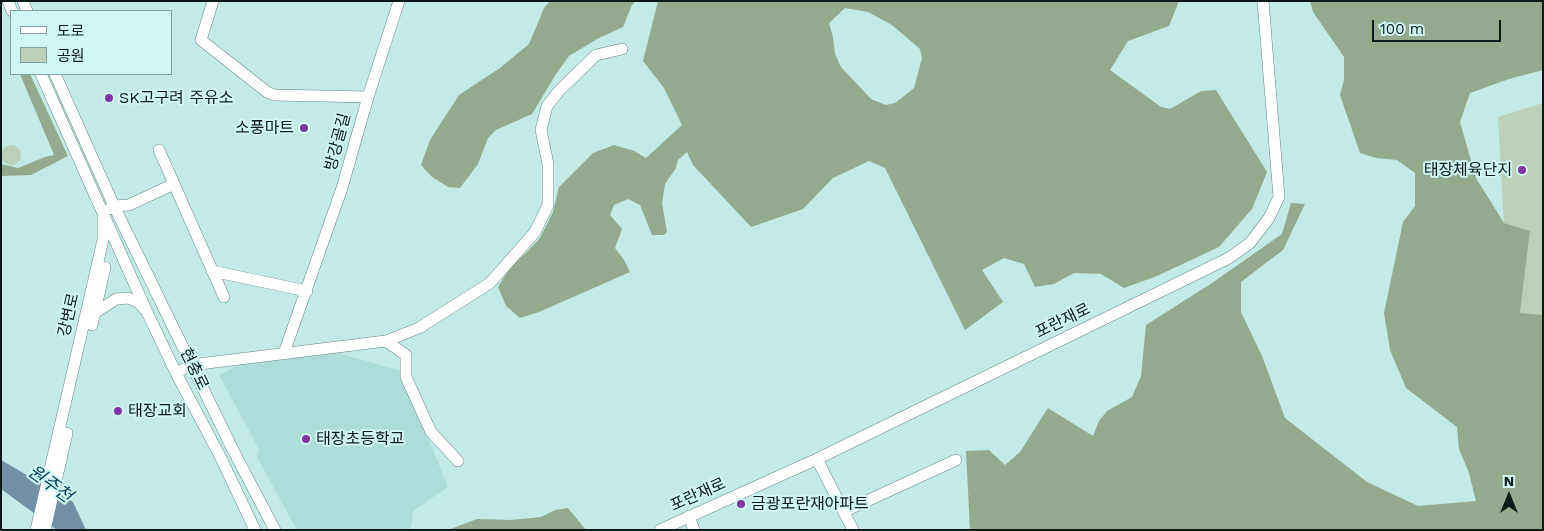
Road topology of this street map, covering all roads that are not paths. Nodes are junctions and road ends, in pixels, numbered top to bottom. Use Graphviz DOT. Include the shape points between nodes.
graph roads {
  1 [pos="213,1"];
  2 [pos="399,1"];
  3 [pos="1264,1"];
  4 [pos="622,49"];
  5 [pos="41,75"];
  6 [pos="55,75"];
  7 [pos="368,97"];
  8 [pos="159,150"];
  9 [pos="174,184"];
  10 [pos="116,211"];
  11 [pos="105,216"];
  12 [pos="107,238"];
  13 [pos="212,271"];
  14 [pos="307,291"];
  15 [pos="224,296"];
  16 [pos="95,313"];
  17 [pos="157,330"];
  18 [pos="386,341"];
  19 [pos="284,353"];
  20 [pos="191,365"];
  21 [pos="176,373"];
  22 [pos="64,429"];
  23 [pos="234,452"];
  24 [pos="221,458"];
  25 [pos="817,459"];
  26 [pos="956,460"];
  27 [pos="458,461"];
  28 [pos="844,512"];
  29 [pos="689,516"];
  30 [pos="36,530"];
  31 [pos="45,530"];
  32 [pos="255,530"];
  33 [pos="275,530"];
  34 [pos="660,530"];
  35 [pos="694,530"];
  36 [pos="853,530"];
  1 -- 7 [label="street" via="201,40 268,92 274,95"];
  2 -- 7 [label="street, 방강골길"];
  3 -- 25 [label="street, 포란재로" via="1278,197 1269,218 1250,243 1230,258"];
  4 -- 18 [label="street, 현충로" via="596,56 547,106 541,130 548,164 548,205 535,232 490,283 418,328"];
  5 -- 11 [label="street, 현충로"];
  6 -- 10 [label="street, 현충로"];
  7 -- 14 [label="street, 방강골길"];
  8 -- 9 [label="street"];
  9 -- 10 [label="street"];
  9 -- 13 [label="street"];
  10 -- 11 [label="street"];
  10 -- 20 [label="street, 현충로"];
  11 -- 12 [label="street, 강변로"];
  11 -- 17 [label="street, 현충로"];
  12 -- 16 [label="street, 강변로"];
  12 -- 22 [label="street, 강변로"];
  13 -- 14 [label="street"];
  13 -- 15 [label="street"];
  14 -- 19 [label="street, 방강골길"];
  16 -- 17 [label="street" via="116,298 128,298 138,302"];
  16 -- 22 [label="street, 강변로"];
  17 -- 21 [label="street, 현충로"];
  18 -- 19 [label="street, 현충로"];
  18 -- 27 [label="street" via="406,355 406,377 431,432"];
  19 -- 20 [label="street, 현충로"];
  20 -- 21 [label="street"];
  20 -- 23 [label="street, 현충로"];
  21 -- 24 [label="street, 현충로"];
  22 -- 30 [label="street"];
  22 -- 31 [label="street"];
  23 -- 24 [label="street"];
  23 -- 33 [label="street, 현충로"];
  24 -- 32 [label="street, 현충로"];
  25 -- 28 [label="street"];
  25 -- 29 [label="street, 포란재로"];
  26 -- 28 [label="street"];
  28 -- 36 [label="street"];
  29 -- 34 [label="street, 포란재로"];
  29 -- 35 [label="street"];
}
